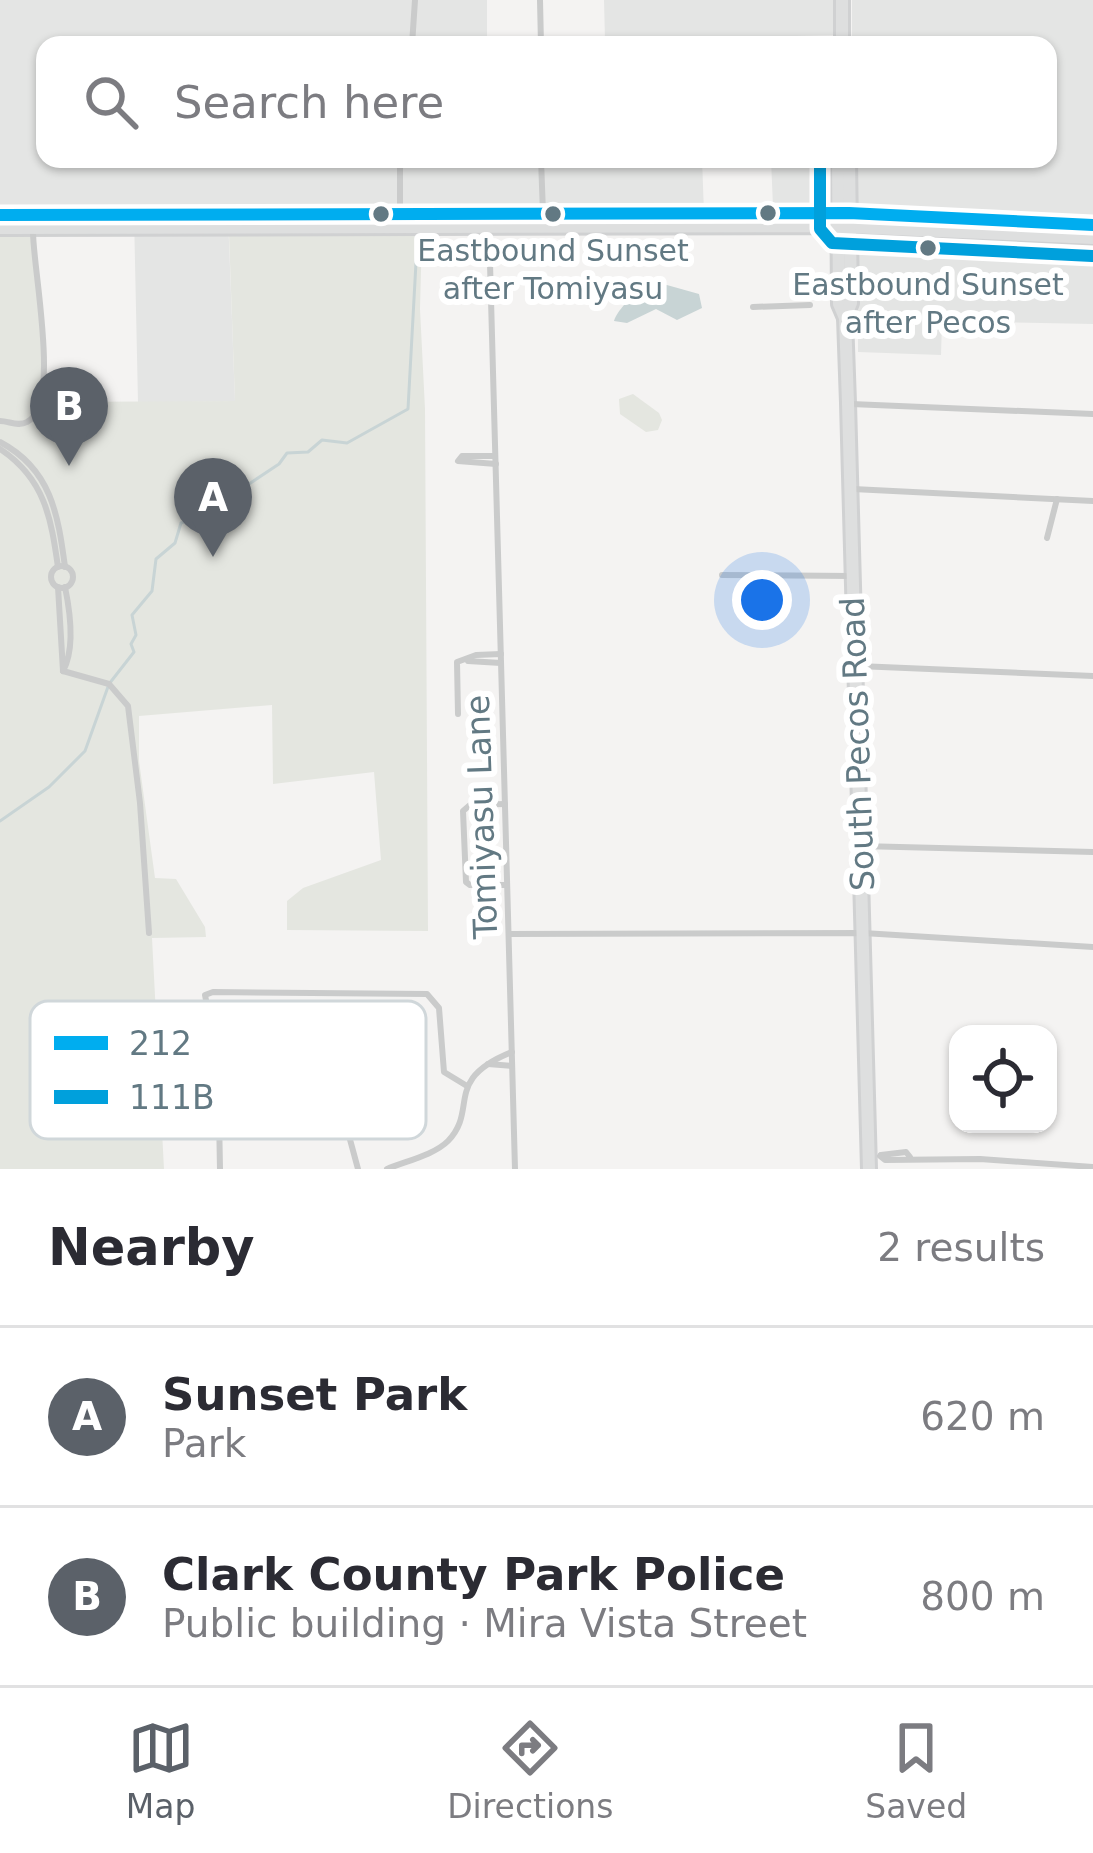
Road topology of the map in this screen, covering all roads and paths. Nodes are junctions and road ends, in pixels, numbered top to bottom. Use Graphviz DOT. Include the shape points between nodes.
graph roads {
  1 [pos="415,0"];
  2 [pos="540,0"];
  3 [pos="842,0"];
  4 [pos="413,36"];
  5 [pos="541,36"];
  6 [pos="842,36"];
  7 [pos="400,168"];
  8 [pos="541,168"];
  9 [pos="839,168"];
  10 [pos="848,168"];
  11 [pos="0,215"];
  12 [pos="400,220"];
  13 [pos="543,220"];
  14 [pos="630,220"];
  15 [pos="844,220"];
  16 [pos="34,222"];
  17 [pos="1093,225"];
  18 [pos="489,227"];
  19 [pos="0,228"];
  20 [pos="1020,228"];
  21 [pos="1093,238"];
  22 [pos="810,304"];
  23 [pos="753,308"];
  24 [pos="848,404"];
  25 [pos="1093,414"];
  26 [pos="0,421"];
  27 [pos="0,446"];
  28 [pos="495,460"];
  29 [pos="850,489"];
  30 [pos="1057,499"];
  31 [pos="1093,501"];
  32 [pos="1047,538"];
  33 [pos="62,567"];
  34 [pos="722,575"];
  35 [pos="852,576"];
  36 [pos="62,587"];
  37 [pos="501,658"];
  38 [pos="855,666"];
  39 [pos="1093,676"];
  40 [pos="458,713"];
  41 [pos="505,804"];
  42 [pos="860,846"];
  43 [pos="1093,852"];
  44 [pos="507,885"];
  45 [pos="149,932"];
  46 [pos="863,933"];
  47 [pos="508,934"];
  48 [pos="1093,946"];
  49 [pos="206,1001"];
  50 [pos="512,1052"];
  51 [pos="488,1064"];
  52 [pos="512,1066"];
  53 [pos="467,1086"];
  54 [pos="219,1139"];
  55 [pos="350,1139"];
  56 [pos="932,1157"];
  57 [pos="873,1160"];
  58 [pos="1093,1166"];
  59 [pos="1040,1167"];
  60 [pos="220,1169"];
  61 [pos="358,1169"];
  62 [pos="387,1169"];
  63 [pos="515,1169"];
  64 [pos="932,1169"];
  1 -- 4 [label="street"];
  2 -- 5 [label="street"];
  3 -- 6 [label="main road"];
  7 -- 12 [label="street"];
  8 -- 13 [label="street"];
  9 -- 15 [label="main road, South Pecos Road"];
  10 -- 15 [label="main road, South Pecos Road"];
  11 -- 16 [label="main road"];
  12 -- 13 [label="main road"];
  12 -- 16 [label="main road"];
  12 -- 18 [label="main road"];
  13 -- 14 [label="main road"];
  13 -- 18 [label="main road"];
  14 -- 15 [label="main road"];
  14 -- 15 [label="main road"];
  15 -- 20 [label="main road"];
  15 -- 20 [label="main road" via="964,232"];
  15 -- 24 [label="main road, South Pecos Road" via="838,304"];
  16 -- 19 [label="main road"];
  16 -- 26 [label="street" via="42,404 27,422"];
  17 -- 20 [label="main road"];
  18 -- 28 [label="street, Tomiyasu Lane"];
  20 -- 21 [label="main road"];
  22 -- 23 [label="street"];
  24 -- 25 [label="street"];
  24 -- 29 [label="main road, South Pecos Road"];
  27 -- 33 [label="street" via="27,460 47,485"];
  28 -- 28 [label="street" via="462,456 458,461"];
  28 -- 37 [label="street, Tomiyasu Lane"];
  29 -- 30 [label="street"];
  29 -- 35 [label="main road, South Pecos Road"];
  30 -- 31 [label="street"];
  30 -- 32 [label="street"];
  33 -- 36 [label="street" via="51,577"];
  33 -- 36 [label="street" via="73,575"];
  34 -- 35 [label="street"];
  35 -- 38 [label="main road, South Pecos Road"];
  36 -- 45 [label="street" via="63,671 109,684 128,706"];
  37 -- 40 [label="street" via="457,662"];
  37 -- 41 [label="street, Tomiyasu Lane"];
  38 -- 39 [label="street"];
  38 -- 42 [label="main road, South Pecos Road"];
  41 -- 44 [label="street, Tomiyasu Lane"];
  41 -- 44 [label="street" via="463,811 466,882"];
  42 -- 43 [label="street"];
  42 -- 46 [label="main road, South Pecos Road"];
  44 -- 47 [label="street, Tomiyasu Lane"];
  46 -- 47 [label="street"];
  46 -- 48 [label="street"];
  46 -- 57 [label="main road, South Pecos Road"];
  47 -- 50 [label="street, Tomiyasu Lane"];
  49 -- 53 [label="street" via="205,995 427,994 440,1008 444,1072"];
  50 -- 51 [label="street"];
  50 -- 52 [label="street, Tomiyasu Lane"];
  51 -- 52 [label="street"];
  51 -- 53 [label="street"];
  52 -- 63 [label="street, Tomiyasu Lane"];
  53 -- 62 [label="street" via="453,1137"];
  54 -- 60 [label="street"];
  55 -- 61 [label="street"];
  56 -- 57 [label="street"];
  56 -- 59 [label="street"];
  56 -- 64 [label="street"];
  58 -- 59 [label="street"];
}
